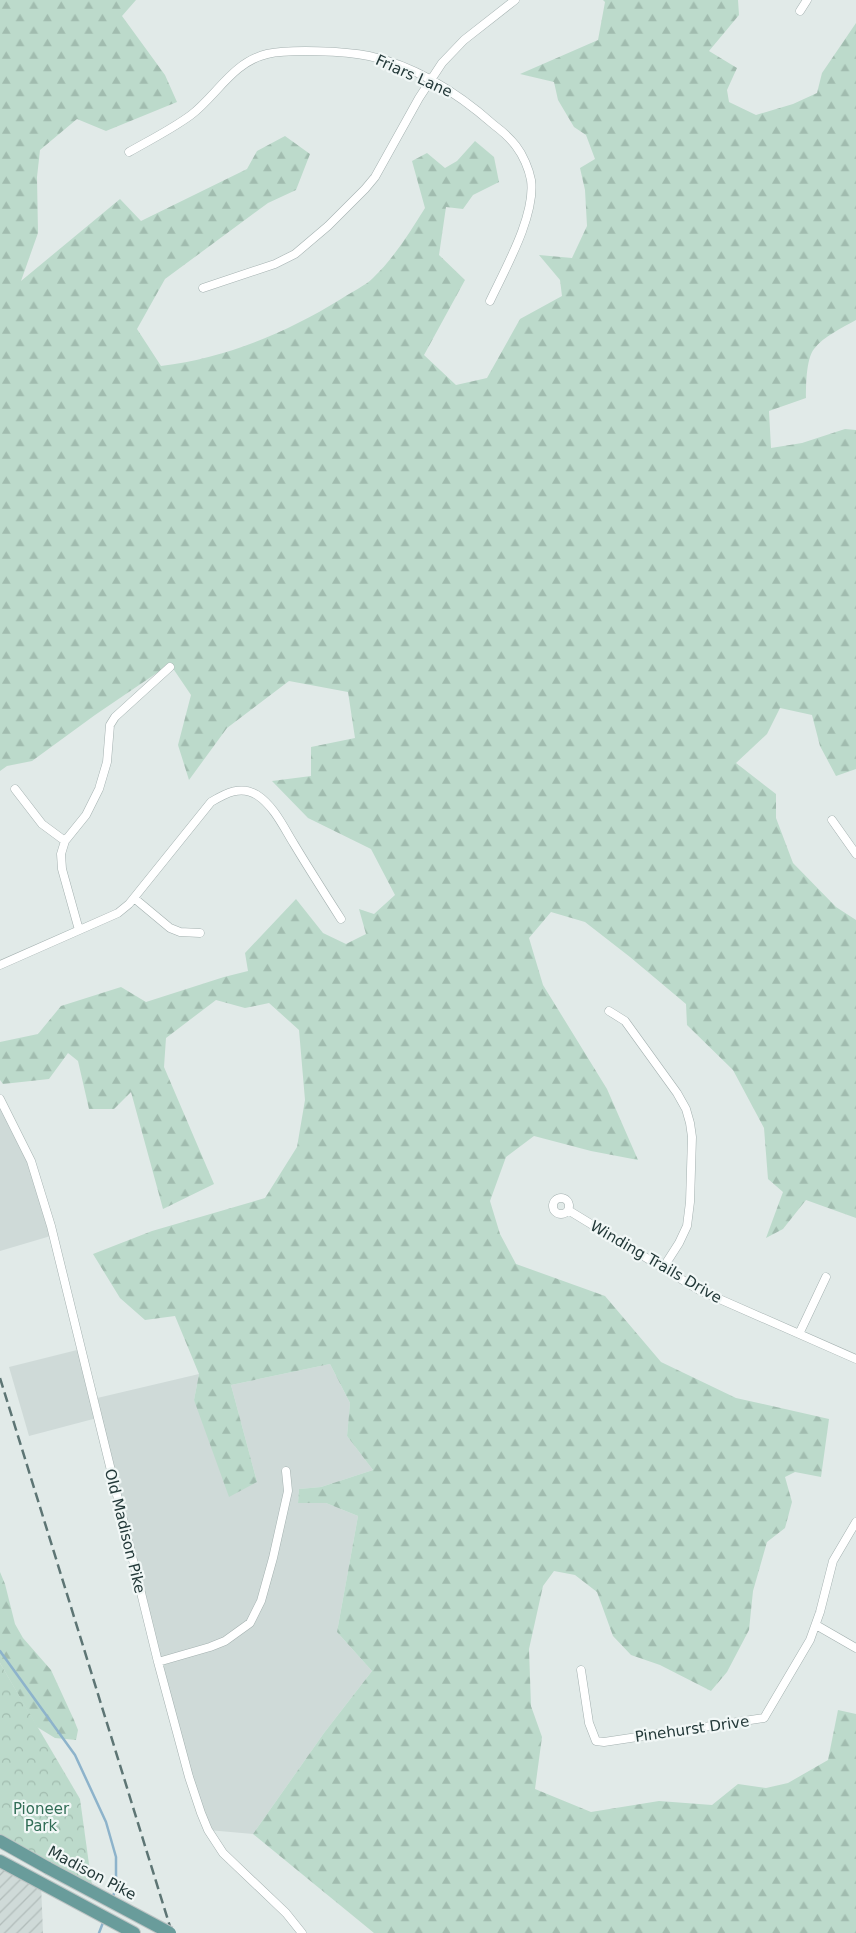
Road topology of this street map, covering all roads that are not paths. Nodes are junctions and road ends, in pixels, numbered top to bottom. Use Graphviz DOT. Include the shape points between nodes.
graph roads {
  1 [pos="515,0"];
  2 [pos="807,0"];
  3 [pos="800,11"];
  4 [pos="430,81"];
  5 [pos="130,152"];
  6 [pos="203,288"];
  7 [pos="490,301"];
  8 [pos="170,667"];
  9 [pos="15,790"];
  10 [pos="832,820"];
  11 [pos="65,841"];
  12 [pos="856,854"];
  13 [pos="134,898"];
  14 [pos="340,919"];
  15 [pos="79,930"];
  16 [pos="200,933"];
  17 [pos="0,964"];
  18 [pos="609,1011"];
  19 [pos="0,1099"];
  20 [pos="568,1210"];
  21 [pos="663,1268"];
  22 [pos="826,1277"];
  23 [pos="799,1334"];
  24 [pos="856,1359"];
  25 [pos="286,1471"];
  26 [pos="856,1522"];
  27 [pos="816,1626"];
  28 [pos="856,1648"];
  29 [pos="158,1662"];
  30 [pos="581,1670"];
  31 [pos="0,1841"];
  32 [pos="0,1861"];
  33 [pos="134,1933"];
  34 [pos="170,1933"];
  35 [pos="302,1933"];
  1 -- 4 [label="street" via="464,40"];
  2 -- 3 [label="street"];
  4 -- 5 [label="street, Friars Lane" via="368,56 283,51 265,54 238,68 190,116"];
  4 -- 6 [label="street" via="375,177 328,226 295,254 275,264"];
  4 -- 7 [label="street, Friars Lane" via="473,107 507,136 527,166 532,189 526,219"];
  8 -- 11 [label="street" via="110,725 107,762 99,789 86,815"];
  9 -- 11 [label="street" via="42,824"];
  10 -- 12 [label="street"];
  11 -- 15 [label="street" via="61,854 62,869"];
  13 -- 14 [label="street" via="211,802 236,790 248,791 258,796 274,813"];
  13 -- 15 [label="street" via="118,913"];
  13 -- 16 [label="street" via="170,928"];
  15 -- 17 [label="street"];
  18 -- 21 [label="street" via="625,1021 677,1093 690,1123 687,1226"];
  19 -- 29 [label="street, Old Madison Pike" via="31,1161 51,1226"];
  20 -- 21 [label="street, Winding Trails Drive"];
  21 -- 23 [label="street, Winding Trails Drive" via="712,1297"];
  22 -- 23 [label="street"];
  23 -- 24 [label="street, Winding Trails Drive"];
  25 -- 29 [label="street" via="288,1491 273,1558 261,1601 250,1623 224,1642"];
  26 -- 27 [label="street, Pinehurst Drive" via="833,1561"];
  27 -- 28 [label="street"];
  27 -- 30 [label="street, Pinehurst Drive" via="764,1718 596,1741 589,1723"];
  29 -- 35 [label="street, Old Madison Pike" via="189,1777 208,1830 223,1853 286,1913"];
  31 -- 34 [label="main road, Madison Pike, bridge"];
  32 -- 33 [label="main road"];
}
